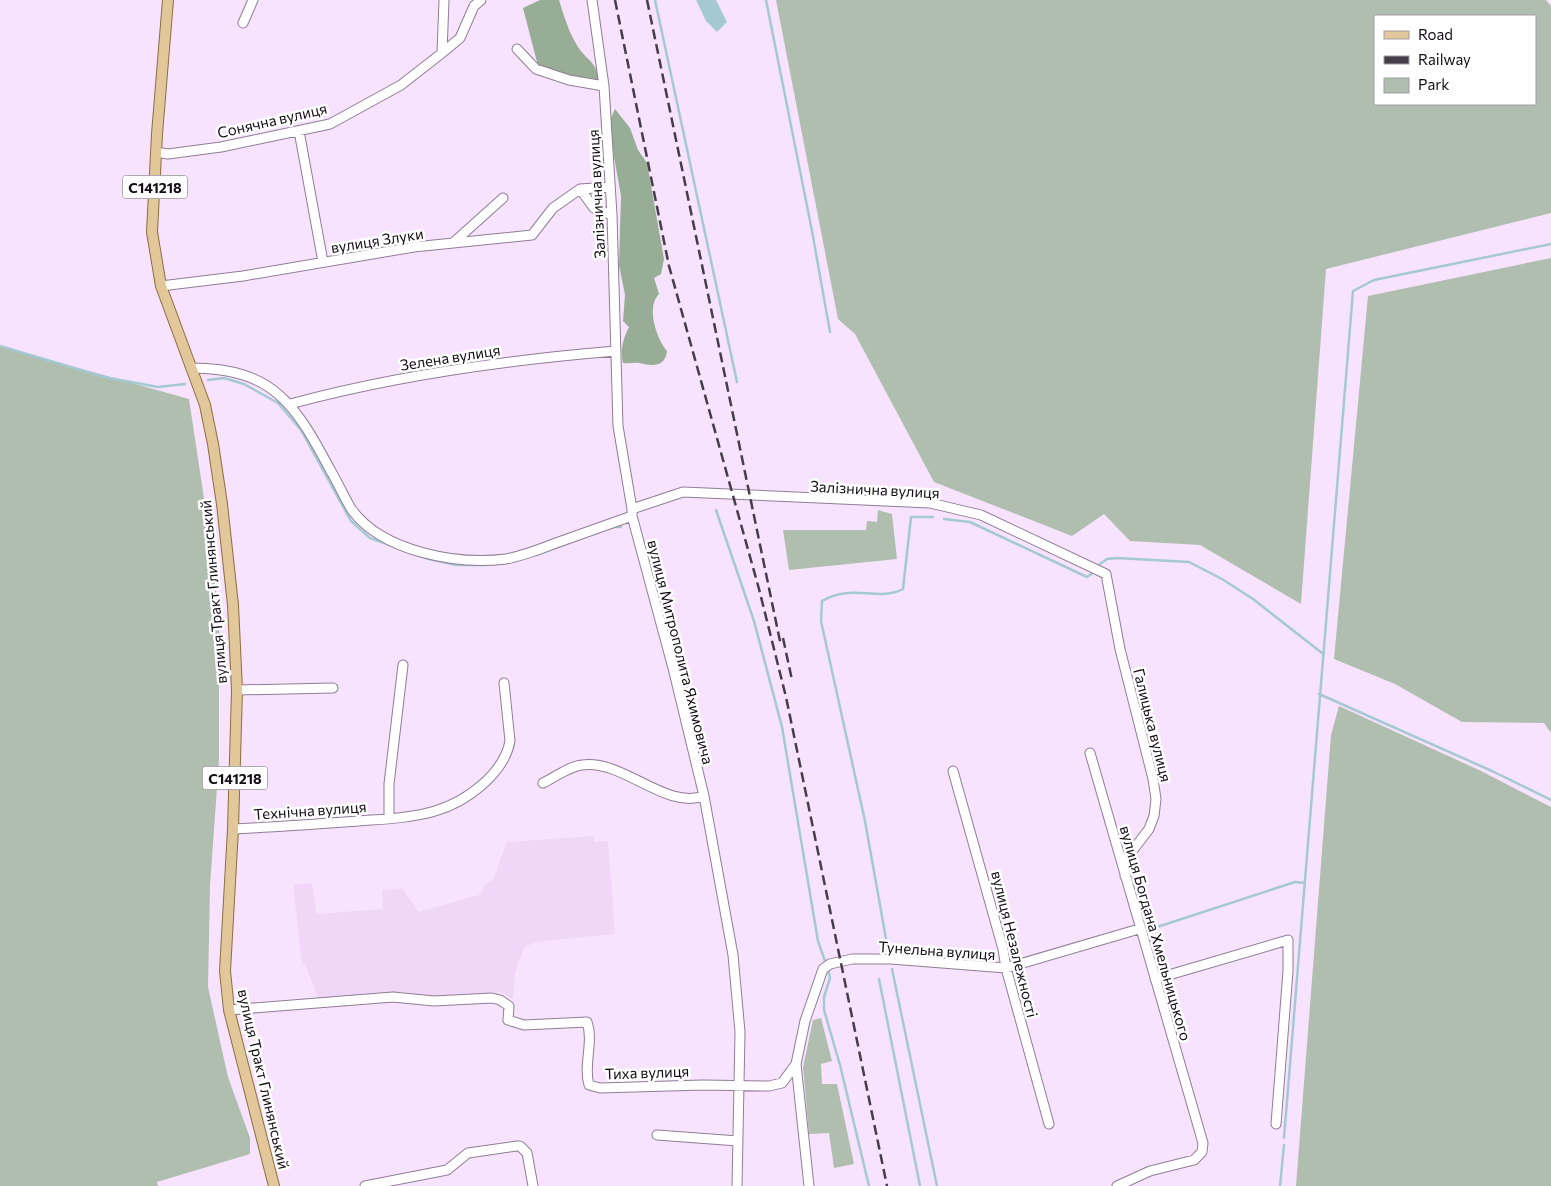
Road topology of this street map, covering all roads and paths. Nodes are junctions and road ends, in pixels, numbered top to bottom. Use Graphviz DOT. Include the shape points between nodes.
graph roads {
  1 [pos="168,0"];
  2 [pos="253,0"];
  3 [pos="444,0"];
  4 [pos="481,0"];
  5 [pos="592,0"];
  6 [pos="243,22"];
  7 [pos="517,49"];
  8 [pos="442,53"];
  9 [pos="604,86"];
  10 [pos="299,131"];
  11 [pos="156,152"];
  12 [pos="610,187"];
  13 [pos="580,190"];
  14 [pos="503,198"];
  15 [pos="612,215"];
  16 [pos="454,242"];
  17 [pos="323,262"];
  18 [pos="161,286"];
  19 [pos="616,351"];
  20 [pos="191,368"];
  21 [pos="290,404"];
  22 [pos="632,513"];
  23 [pos="1106,574"];
  24 [pos="403,665"];
  25 [pos="504,683"];
  26 [pos="333,688"];
  27 [pos="237,690"];
  28 [pos="1090,753"];
  29 [pos="953,771"];
  30 [pos="543,782"];
  31 [pos="704,796"];
  32 [pos="389,818"];
  33 [pos="233,829"];
  34 [pos="1124,876"];
  35 [pos="1140,928"];
  36 [pos="1006,968"];
  37 [pos="1155,979"];
  38 [pos="229,1010"];
  39 [pos="796,1064"];
  40 [pos="740,1085"];
  41 [pos="1048,1124"];
  42 [pos="1276,1124"];
  43 [pos="658,1136"];
  44 [pos="738,1141"];
  45 [pos="274,1186"];
  46 [pos="366,1186"];
  47 [pos="533,1186"];
  48 [pos="736,1186"];
  49 [pos="808,1186"];
  50 [pos="1117,1186"];
  1 -- 11 [label="main road, вулиця Тракт Глинянський / С141218"];
  2 -- 6 [label="street"];
  3 -- 8 [label="street"];
  4 -- 8 [label="street" via="474,6 460,38"];
  5 -- 9 [label="street, Залізнична вулиця"];
  7 -- 9 [label="street" via="536,69 569,80"];
  8 -- 10 [label="street, Сонячна вулиця" via="401,85 378,98 330,124"];
  9 -- 12 [label="street, Залізнична вулиця"];
  10 -- 11 [label="street, Сонячна вулиця" via="168,154"];
  10 -- 17 [label="street"];
  11 -- 18 [label="main road, вулиця Тракт Глинянський / С141218" via="152,232"];
  12 -- 13 [label="street, вулиця Злуки"];
  12 -- 15 [label="street, Залізнична вулиця"];
  13 -- 15 [label="street" via="594,208"];
  13 -- 16 [label="street, вулиця Злуки" via="552,208 532,235"];
  14 -- 16 [label="street"];
  15 -- 19 [label="street, Залізнична вулиця"];
  16 -- 17 [label="street, вулиця Злуки"];
  17 -- 18 [label="street, вулиця Злуки"];
  18 -- 20 [label="main road, вулиця Тракт Глинянський / С141218"];
  19 -- 21 [label="street, Зелена вулиця" via="435,371"];
  19 -- 22 [label="street, Залізнична вулиця" via="618,426"];
  20 -- 21 [label="street, Залізнична вулиця" via="219,368 242,373"];
  20 -- 27 [label="main road, вулиця Тракт Глинянський / С141218" via="205,405 213,444 232,605"];
  21 -- 22 [label="street, Залізнична вулиця" via="304,421 352,510 368,527 408,547 443,558 468,561 508,558"];
  22 -- 23 [label="street, Залізнична вулиця" via="683,492 930,504 981,515"];
  22 -- 31 [label="street, вулиця Митрополита Яхимовича"];
  23 -- 34 [label="street, Галицька вулиця" via="1120,649 1156,799 1149,830 1126,859"];
  24 -- 32 [label="street, Технічна вулиця" via="389,784"];
  25 -- 32 [label="street, Технічна вулиця" via="510,740 505,757 489,779 467,796 436,811"];
  26 -- 27 [label="street"];
  27 -- 33 [label="main road, вулиця Тракт Глинянський / С141218"];
  28 -- 34 [label="street, вулиця Богдана Хмельницького"];
  29 -- 36 [label="street, вулиця Незалежності"];
  30 -- 31 [label="street" via="582,764 616,770 676,797 695,799"];
  31 -- 40 [label="street, вулиця Митрополита Яхимовича" via="733,955 740,1032"];
  32 -- 33 [label="street, Технічна вулиця"];
  33 -- 38 [label="main road, вулиця Тракт Глинянський / С141218" via="225,971"];
  34 -- 35 [label="street, вулиця Богдана Хмельницького"];
  35 -- 36 [label="street, Тунельна вулиця"];
  35 -- 37 [label="street, вулиця Богдана Хмельницького"];
  36 -- 39 [label="street, Тунельна вулиця" via="926,960 848,960 826,966 805,1021"];
  36 -- 41 [label="street, вулиця Незалежності"];
  37 -- 42 [label="street" via="1288,940"];
  37 -- 50 [label="street, вулиця Богдана Хмельницького" via="1198,1120 1202,1152 1194,1160 1150,1171"];
  38 -- 40 [label="street, Тиха вулиця" via="393,997 434,1001 492,998 509,1006 508,1020 524,1025 587,1022 589,1085 600,1088"];
  38 -- 45 [label="main road, вулиця Тракт Глинянський / С141218"];
  39 -- 40 [label="street" via="782,1083 775,1086"];
  39 -- 49 [label="street"];
  40 -- 44 [label="street, вулиця Митрополита Яхимовича"];
  43 -- 44 [label="street"];
  44 -- 48 [label="street, вулиця Митрополита Яхимовича"];
  46 -- 47 [label="street" via="447,1170 468,1153 520,1146 526,1153"];
}
